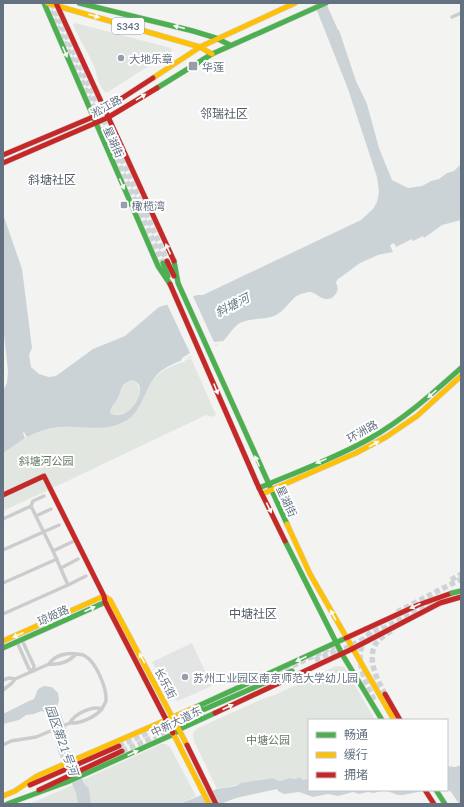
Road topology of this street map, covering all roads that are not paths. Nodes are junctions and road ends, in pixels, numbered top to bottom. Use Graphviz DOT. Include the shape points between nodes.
graph roads {
  1 [pos="44,3"];
  2 [pos="47,3"];
  3 [pos="79,3"];
  4 [pos="296,3"];
  5 [pos="326,3"];
  6 [pos="56,4"];
  7 [pos="461,13"];
  8 [pos="452,17"];
  9 [pos="216,38"];
  10 [pos="230,46"];
  11 [pos="200,47"];
  12 [pos="212,54"];
  13 [pos="104,109"];
  14 [pos="92,117"];
  15 [pos="108,118"];
  16 [pos="95,123"];
  17 [pos="3,156"];
  18 [pos="3,163"];
  19 [pos="178,283"];
  20 [pos="172,286"];
  21 [pos="461,368"];
  22 [pos="461,376"];
  23 [pos="268,484"];
  24 [pos="259,488"];
  25 [pos="271,490"];
  26 [pos="262,494"];
  27 [pos="3,495"];
  28 [pos="44,496"];
  29 [pos="31,506"];
  30 [pos="51,509"];
  31 [pos="36,516"];
  32 [pos="3,518"];
  33 [pos="59,525"];
  34 [pos="44,532"];
  35 [pos="76,540"];
  36 [pos="3,550"];
  37 [pos="53,551"];
  38 [pos="57,559"];
  39 [pos="78,559"];
  40 [pos="61,568"];
  41 [pos="86,576"];
  42 [pos="3,583"];
  43 [pos="68,585"];
  44 [pos="461,591"];
  45 [pos="104,596"];
  46 [pos="461,597"];
  47 [pos="110,600"];
  48 [pos="105,602"];
  49 [pos="3,614"];
  50 [pos="346,638"];
  51 [pos="22,640"];
  52 [pos="3,642"];
  53 [pos="17,642"];
  54 [pos="336,642"];
  55 [pos="3,648"];
  56 [pos="352,649"];
  57 [pos="76,654"];
  58 [pos="342,654"];
  59 [pos="49,664"];
  60 [pos="32,671"];
  61 [pos="292,671"];
  62 [pos="15,679"];
  63 [pos="3,680"];
  64 [pos="3,690"];
  65 [pos="385,694"];
  66 [pos="374,700"];
  67 [pos="102,709"];
  68 [pos="174,717"];
  69 [pos="381,719"];
  70 [pos="385,719"];
  71 [pos="393,719"];
  72 [pos="399,719"];
  73 [pos="167,720"];
  74 [pos="68,723"];
  75 [pos="180,729"];
  76 [pos="174,734"];
  77 [pos="3,744"];
  78 [pos="119,746"];
  79 [pos="122,751"];
  80 [pos="15,791"];
  81 [pos="427,792"];
  82 [pos="437,792"];
  83 [pos="3,796"];
  84 [pos="22,797"];
  85 [pos="7,804"];
  86 [pos="209,804"];
  87 [pos="216,804"];
  88 [pos="434,804"];
  89 [pos="445,804"];
  1 -- 14 [label="main road, 星湖街, one-way"];
  2 -- 6 [label="main road, S343"];
  9 -- 3 [label="main road, S343, one-way"];
  4 -- 9 [label="main road, 淞江路"];
  5 -- 10 [label="main road, 淞江路"];
  6 -- 11 [label="main road, S343, one-way"];
  6 -- 13 [label="main road, 星湖街"];
  7 -- 8 [label="street"];
  9 -- 10 [label="main road, S343"];
  9 -- 11 [label="main road, 淞江路"];
  10 -- 12 [label="main road, 淞江路"];
  11 -- 12 [label="main road, S343"];
  11 -- 13 [label="main road, 淞江路"];
  15 -- 12 [label="main road, 淞江路, one-way"];
  13 -- 14 [label="main road, 淞江路"];
  13 -- 15 [label="main road, 星湖街"];
  14 -- 16 [label="main road, 星湖街"];
  14 -- 17 [label="main road, 淞江路"];
  15 -- 16 [label="main road, 淞江路"];
  19 -- 15 [label="main road, 星湖街, one-way" via="174,260"];
  16 -- 18 [label="main road, 淞江路"];
  16 -- 20 [label="main road, 星湖街, one-way" via="158,266"];
  19 -- 20 [label="main road, 星湖街" via="165,262"];
  23 -- 19 [label="main road, 星湖街, one-way"];
  20 -- 24 [label="main road, 星湖街, one-way"];
  21 -- 23 [label="main road, 环洲路, one-way" via="413,410 382,432"];
  25 -- 22 [label="main road, 环洲路, one-way" via="386,437 417,416"];
  23 -- 24 [label="main road, 环洲路"];
  23 -- 25 [label="main road, 星湖街"];
  24 -- 26 [label="main road, 星湖街"];
  25 -- 26 [label="main road, 环洲路"];
  50 -- 25 [label="main road, 星湖街, one-way" via="310,574"];
  26 -- 54 [label="main road, 星湖街, one-way"];
  27 -- 35 [label="main road, 长乐街" via="44,476"];
  28 -- 29 [label="street"];
  29 -- 31 [label="street"];
  29 -- 32 [label="street"];
  30 -- 31 [label="street"];
  31 -- 34 [label="street"];
  33 -- 34 [label="street"];
  34 -- 36 [label="street"];
  34 -- 37 [label="street"];
  35 -- 37 [label="street"];
  35 -- 45 [label="main road, 长乐街"];
  37 -- 38 [label="street"];
  38 -- 40 [label="street"];
  38 -- 42 [label="street"];
  39 -- 40 [label="street"];
  40 -- 43 [label="street"];
  41 -- 43 [label="street"];
  43 -- 49 [label="street"];
  44 -- 50 [label="main road, one-way, bridge" via="418,605"];
  45 -- 47 [label="main road, 长乐街"];
  45 -- 48 [label="main road, 长乐街"];
  45 -- 52 [label="main road, 琼姬路, one-way"];
  46 -- 56 [label="main road" via="419,613"];
  47 -- 48 [label="main road, 琼姬路"];
  68 -- 47 [label="main road, 长乐街, one-way"];
  51 -- 48 [label="main road, 琼姬路, one-way"];
  48 -- 73 [label="main road, 长乐街"];
  50 -- 54 [label="main road, 中新大道东"];
  50 -- 56 [label="main road, 星湖街"];
  51 -- 53 [label="main road, 琼姬路"];
  51 -- 60 [label="street" via="34,666"];
  53 -- 55 [label="main road, 琼姬路"];
  53 -- 60 [label="street"];
  54 -- 58 [label="main road, 星湖街"];
  54 -- 68 [label="main road, 中新大道东, one-way"];
  56 -- 58 [label="main road, 中新大道东"];
  56 -- 71 [label="main road, 星湖街"];
  57 -- 59 [label="street" via="59,656"];
  57 -- 59 [label="street" via="64,663"];
  57 -- 67 [label="street" via="88,658 97,670 105,692 106,702"];
  58 -- 69 [label="main road, 星湖街"];
  75 -- 58 [label="main road, 中新大道东, one-way"];
  59 -- 60 [label="street"];
  60 -- 62 [label="street"];
  61 -- 68 [label="main road" via="205,709"];
  62 -- 63 [label="street"];
  62 -- 64 [label="street"];
  65 -- 72 [label="main road"];
  66 -- 70 [label="main road"];
  67 -- 74 [label="street" via="96,715"];
  67 -- 74 [label="street" via="86,711"];
  68 -- 73 [label="main road, 中新大道东"];
  68 -- 75 [label="main road, 长乐街"];
  73 -- 76 [label="main road, 长乐街"];
  73 -- 80 [label="main road, 中新大道东" via="37,776"];
  74 -- 77 [label="street" via="36,737"];
  75 -- 76 [label="main road, 中新大道东"];
  75 -- 87 [label="main road, 长乐街"];
  84 -- 76 [label="main road, 中新大道东, one-way" via="68,782"];
  76 -- 86 [label="main road, 长乐街"];
  78 -- 80 [label="main road"];
  79 -- 84 [label="main road"];
  80 -- 83 [label="main road, 中新大道东"];
  81 -- 88 [label="main road"];
  82 -- 89 [label="main road"];
  84 -- 85 [label="main road, 中新大道东"];
}
